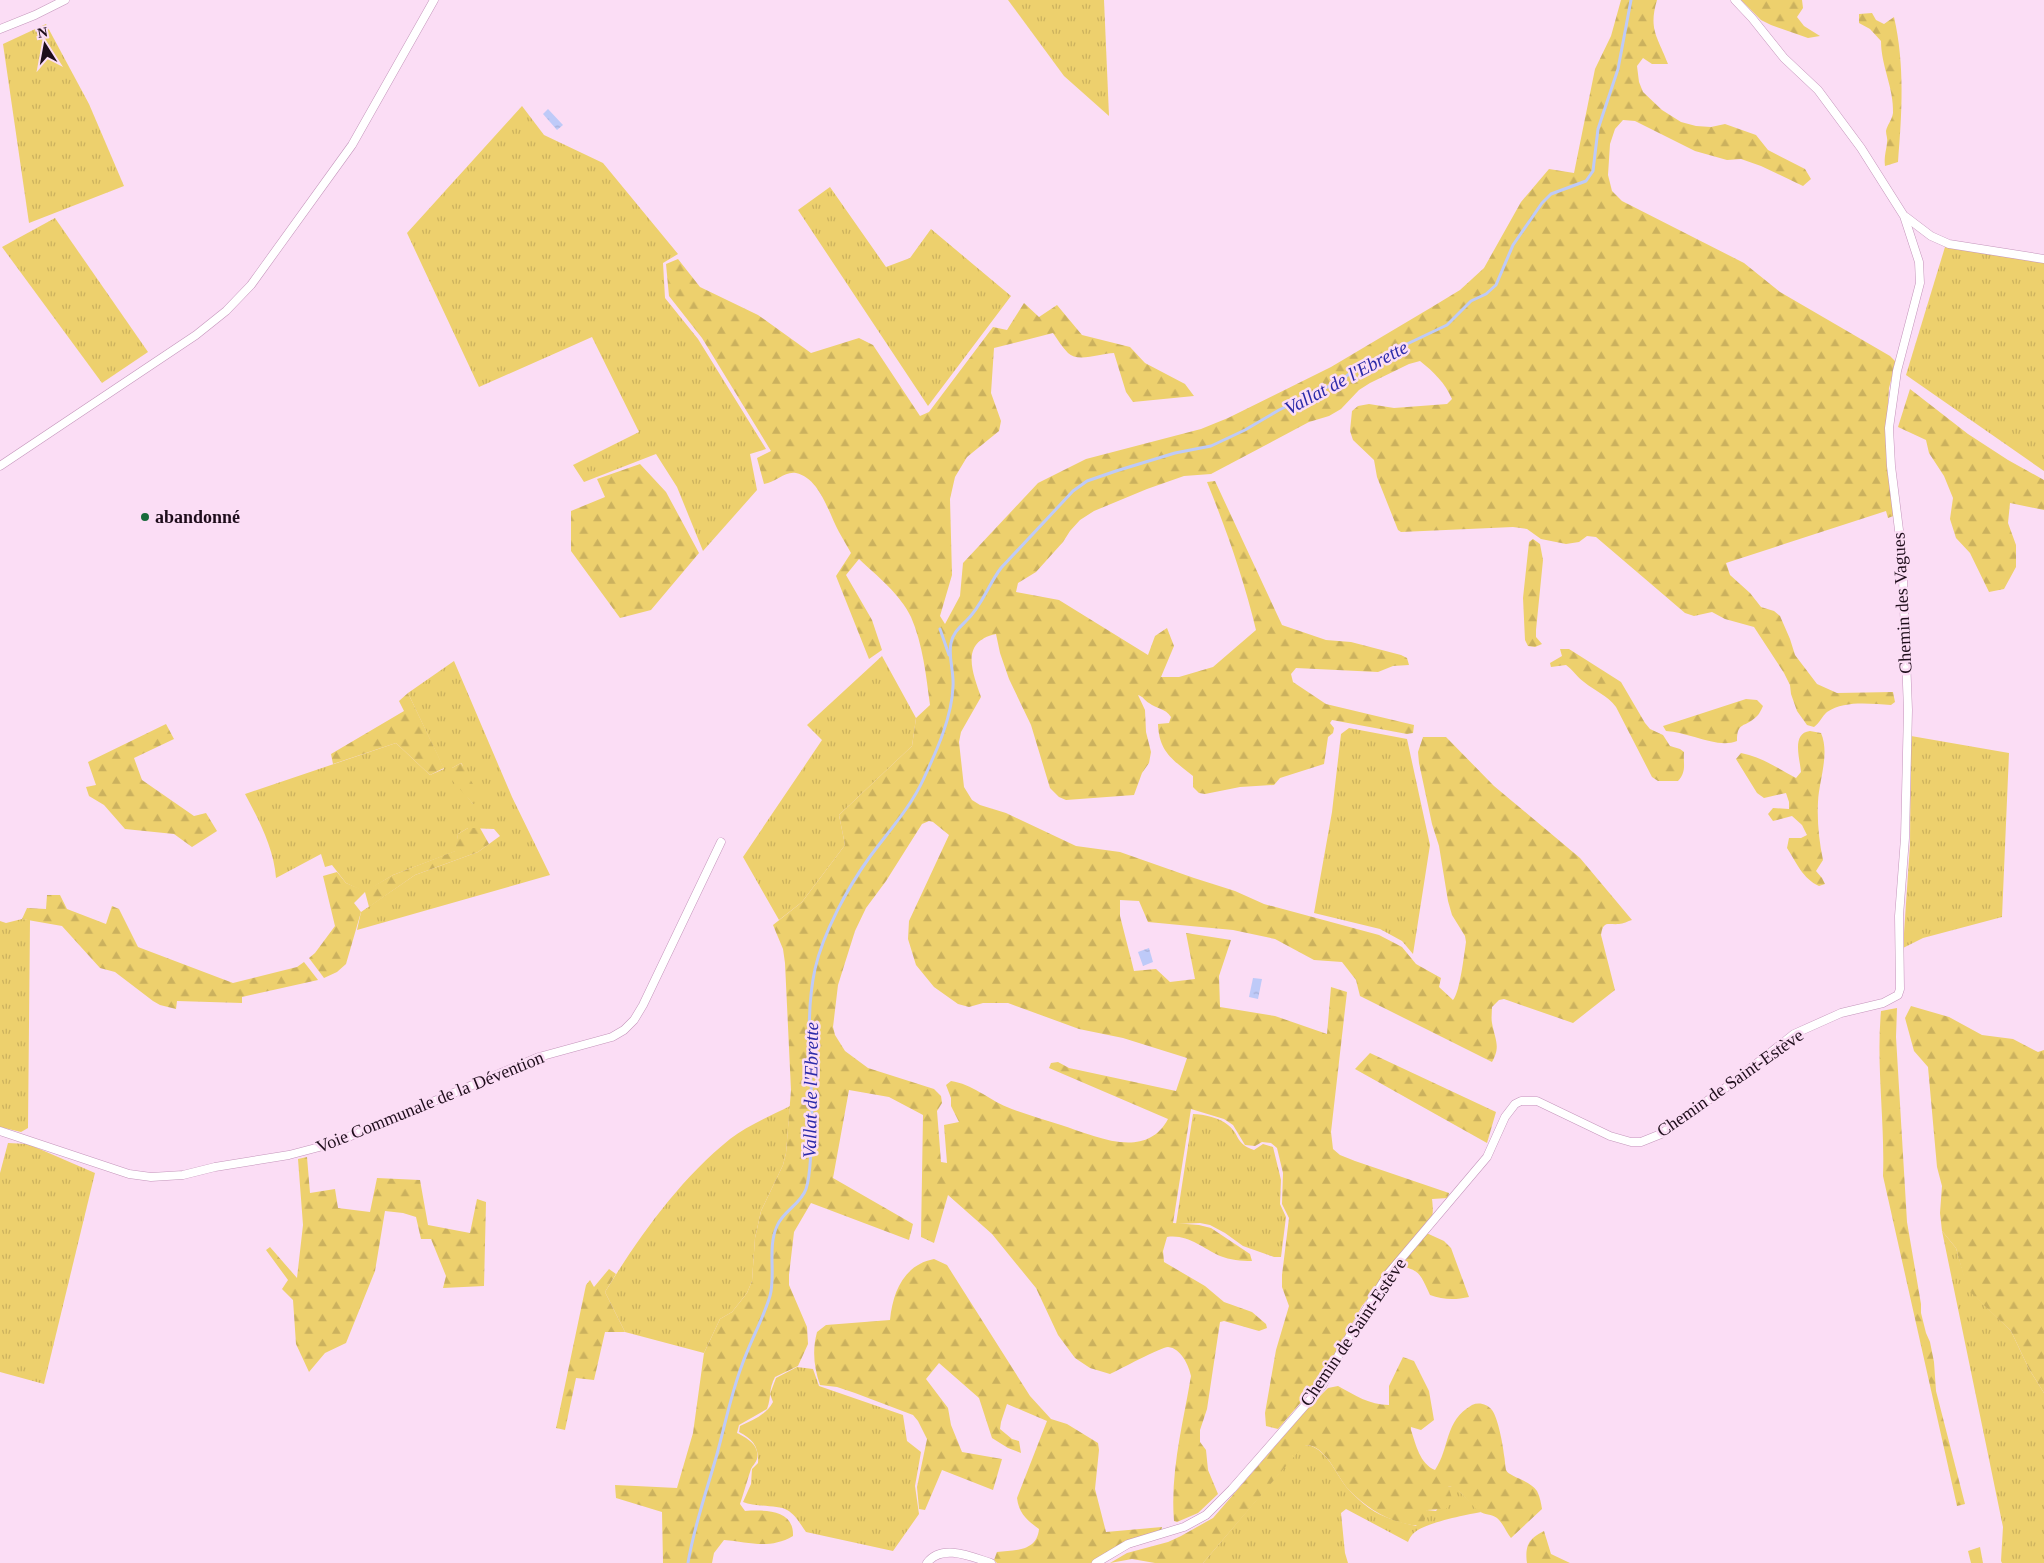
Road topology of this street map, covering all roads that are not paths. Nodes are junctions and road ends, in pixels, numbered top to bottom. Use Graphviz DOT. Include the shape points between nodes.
graph roads {
  1 [pos="65,0"];
  2 [pos="434,0"];
  3 [pos="1735,0"];
  4 [pos="0,29"];
  5 [pos="1904,216"];
  6 [pos="2044,259"];
  7 [pos="0,466"];
  8 [pos="721,842"];
  9 [pos="1898,995"];
  10 [pos="0,1131"];
  11 [pos="927,1563"];
  12 [pos="991,1563"];
  13 [pos="1096,1563"];
  1 -- 4 [label="street"];
  2 -- 7 [label="street" via="352,144 251,285 196,335"];
  3 -- 5 [label="street" via="1784,58 1818,90"];
  5 -- 6 [label="street" via="1920,230 1949,244"];
  5 -- 9 [label="street, Chemin des Vagues" via="1919,262 1920,283 1897,371 1889,428 1902,554 1908,710"];
  8 -- 10 [label="street, Voie Communale de la Dévention" via="643,1004 634,1020 612,1037 538,1057 327,1145 183,1175 151,1177 129,1174"];
  9 -- 13 [label="street, Chemin de Saint-Estève" via="1883,1003 1841,1013 1794,1034 1728,1086 1656,1136 1641,1142 1610,1136 1537,1101 1521,1100 1515,1104 1505,1117 1487,1157 1388,1274 1322,1386 1232,1489 1206,1515 1184,1527 1128,1544"];
  11 -- 12 [label="street" via="934,1555 949,1552"];
}
